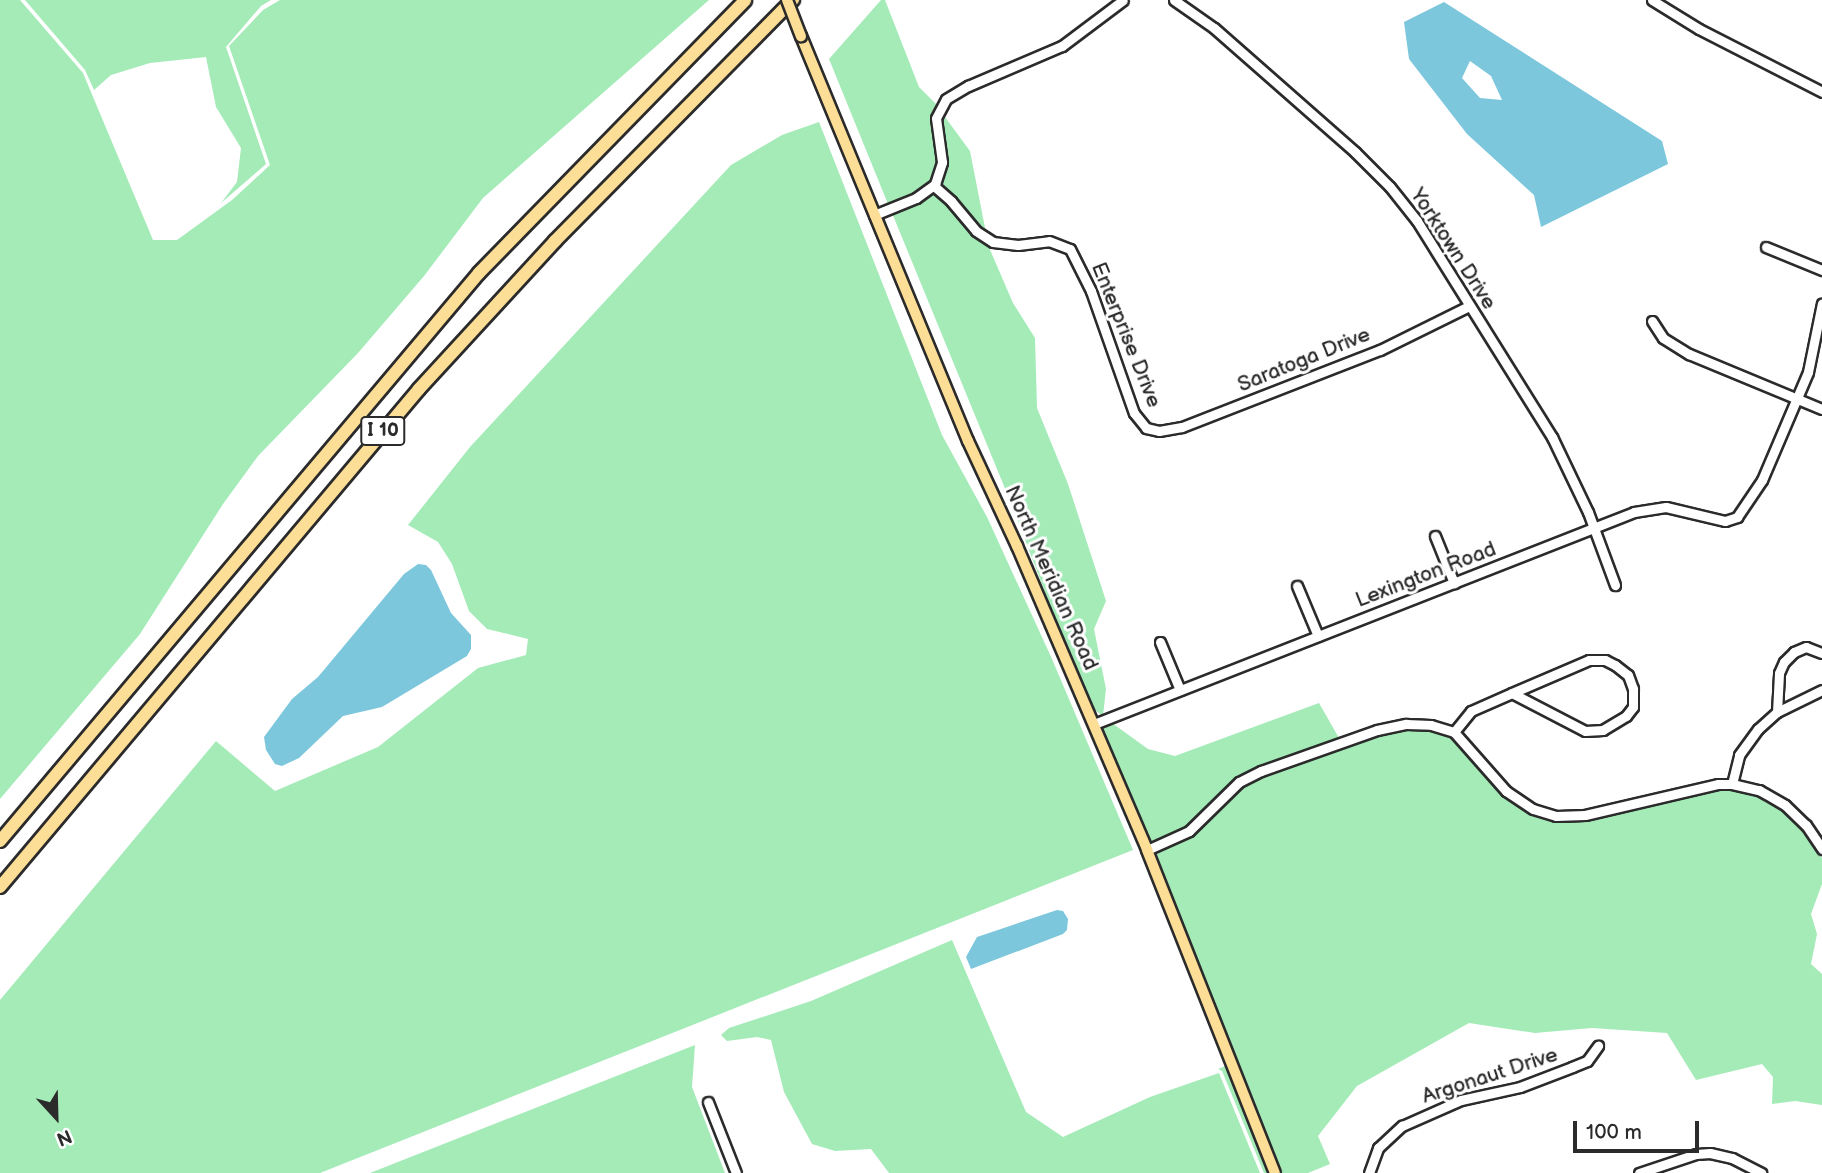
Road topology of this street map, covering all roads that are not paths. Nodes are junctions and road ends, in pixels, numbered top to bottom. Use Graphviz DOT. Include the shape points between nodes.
graph roads {
  1 [pos="745,0"];
  2 [pos="787,0"];
  3 [pos="793,0"];
  4 [pos="1123,0"];
  5 [pos="1174,0"];
  6 [pos="1652,0"];
  7 [pos="1822,92"];
  8 [pos="934,186"];
  9 [pos="874,215"];
  10 [pos="1766,247"];
  11 [pos="1822,270"];
  12 [pos="1822,303"];
  13 [pos="1469,306"];
  14 [pos="1652,321"];
  15 [pos="1797,398"];
  16 [pos="1822,409"];
  17 [pos="1146,428"];
  18 [pos="1593,527"];
  19 [pos="1435,536"];
  20 [pos="1454,583"];
  21 [pos="1615,585"];
  22 [pos="1297,586"];
  23 [pos="1318,636"];
  24 [pos="1160,642"];
  25 [pos="1822,653"];
  26 [pos="1180,690"];
  27 [pos="1822,690"];
  28 [pos="1512,693"];
  29 [pos="1777,712"];
  30 [pos="1094,724"];
  31 [pos="1454,732"];
  32 [pos="1732,784"];
  33 [pos="1819,836"];
  34 [pos="0,841"];
  35 [pos="1822,849"];
  36 [pos="1147,850"];
  37 [pos="0,887"];
  38 [pos="1598,1045"];
  39 [pos="708,1102"];
  40 [pos="736,1173"];
  41 [pos="1275,1173"];
  42 [pos="1369,1173"];
  43 [pos="1639,1173"];
  44 [pos="1760,1173"];
  1 -- 34 [label="highway, I 10" via="479,273"];
  2 -- 9 [label="main road, North Meridian Road, bridge"];
  3 -- 37 [label="highway, I 10" via="555,241 419,389"];
  4 -- 8 [label="street" via="1062,46 946,99 936,118 942,162"];
  5 -- 13 [label="street, Yorktown Drive" via="1214,28 1376,171 1429,239"];
  6 -- 7 [label="street"];
  8 -- 9 [label="street"];
  8 -- 17 [label="street, Enterprise Drive" via="976,231 993,242 1049,241 1070,249 1091,291 1134,413"];
  9 -- 30 [label="main road, North Meridian Road"];
  10 -- 11 [label="street"];
  12 -- 15 [label="street, Lexington Road" via="1814,352"];
  13 -- 17 [label="street, Saratoga Drive" via="1380,349 1182,427"];
  13 -- 18 [label="street, Yorktown Drive" via="1552,437"];
  14 -- 15 [label="street" via="1662,338 1689,354"];
  15 -- 16 [label="street"];
  15 -- 18 [label="street, Lexington Road" via="1760,483 1743,511 1732,519 1665,507"];
  18 -- 20 [label="street, Lexington Road"];
  18 -- 21 [label="street, Yorktown Drive"];
  19 -- 20 [label="street"];
  20 -- 23 [label="street, Lexington Road"];
  22 -- 23 [label="street"];
  23 -- 26 [label="street, Lexington Road"];
  24 -- 26 [label="street"];
  25 -- 29 [label="street" via="1807,647 1784,662"];
  26 -- 30 [label="street, Lexington Road"];
  27 -- 29 [label="street"];
  28 -- 28 [label="street" via="1589,660 1605,660 1628,675 1634,699 1633,707 1618,722 1603,730 1586,731"];
  28 -- 31 [label="street" via="1471,711"];
  29 -- 32 [label="street" via="1749,739 1734,767"];
  30 -- 36 [label="main road, North Meridian Road"];
  31 -- 32 [label="street" via="1506,791 1532,809 1556,816 1585,815"];
  31 -- 36 [label="street" via="1406,724 1261,771 1239,782 1189,831"];
  32 -- 33 [label="street" via="1759,790 1786,805"];
  33 -- 35 [label="street"];
  36 -- 41 [label="main road, North Meridian Road"];
  38 -- 42 [label="street, Argonaut Drive" via="1587,1061 1520,1087 1461,1100 1402,1126 1378,1148"];
  39 -- 40 [label="street"];
  43 -- 44 [label="street" via="1710,1153"];
}
